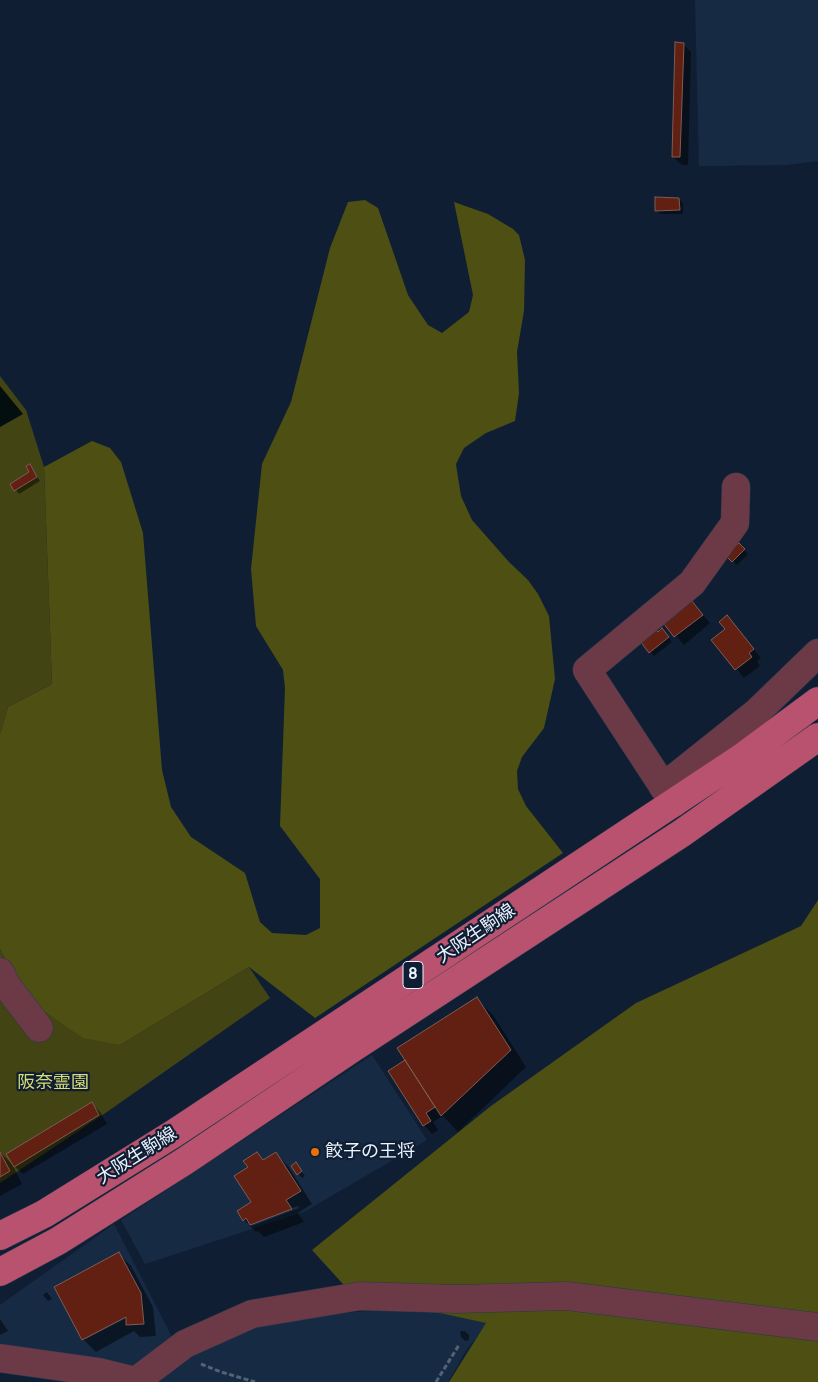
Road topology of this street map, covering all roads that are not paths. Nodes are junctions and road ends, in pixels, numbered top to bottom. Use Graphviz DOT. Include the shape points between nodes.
graph roads {
  1 [pos="736,487"];
  2 [pos="818,653"];
  3 [pos="818,701"];
  4 [pos="818,737"];
  5 [pos="668,795"];
  6 [pos="0,972"];
  7 [pos="39,1028"];
  8 [pos="0,1236"];
  9 [pos="0,1272"];
  10 [pos="818,1327"];
  11 [pos="0,1358"];
  12 [pos="136,1381"];
  1 -- 5 [label="lane" via="735,523 692,583 588,670"];
  2 -- 5 [label="lane"];
  3 -- 5 [label="main road, 大阪生駒線 / 8" via="741,758"];
  4 -- 9 [label="main road, 大阪生駒線 / 8" via="682,833 185,1161 58,1241"];
  5 -- 8 [label="main road, 大阪生駒線 / 8" via="173,1134 44,1214"];
  6 -- 7 [label="lane"];
  10 -- 12 [label="lane" via="567,1296 456,1299 360,1296 252,1314 185,1344"];
  11 -- 12 [label="lane" via="99,1372"];
}
